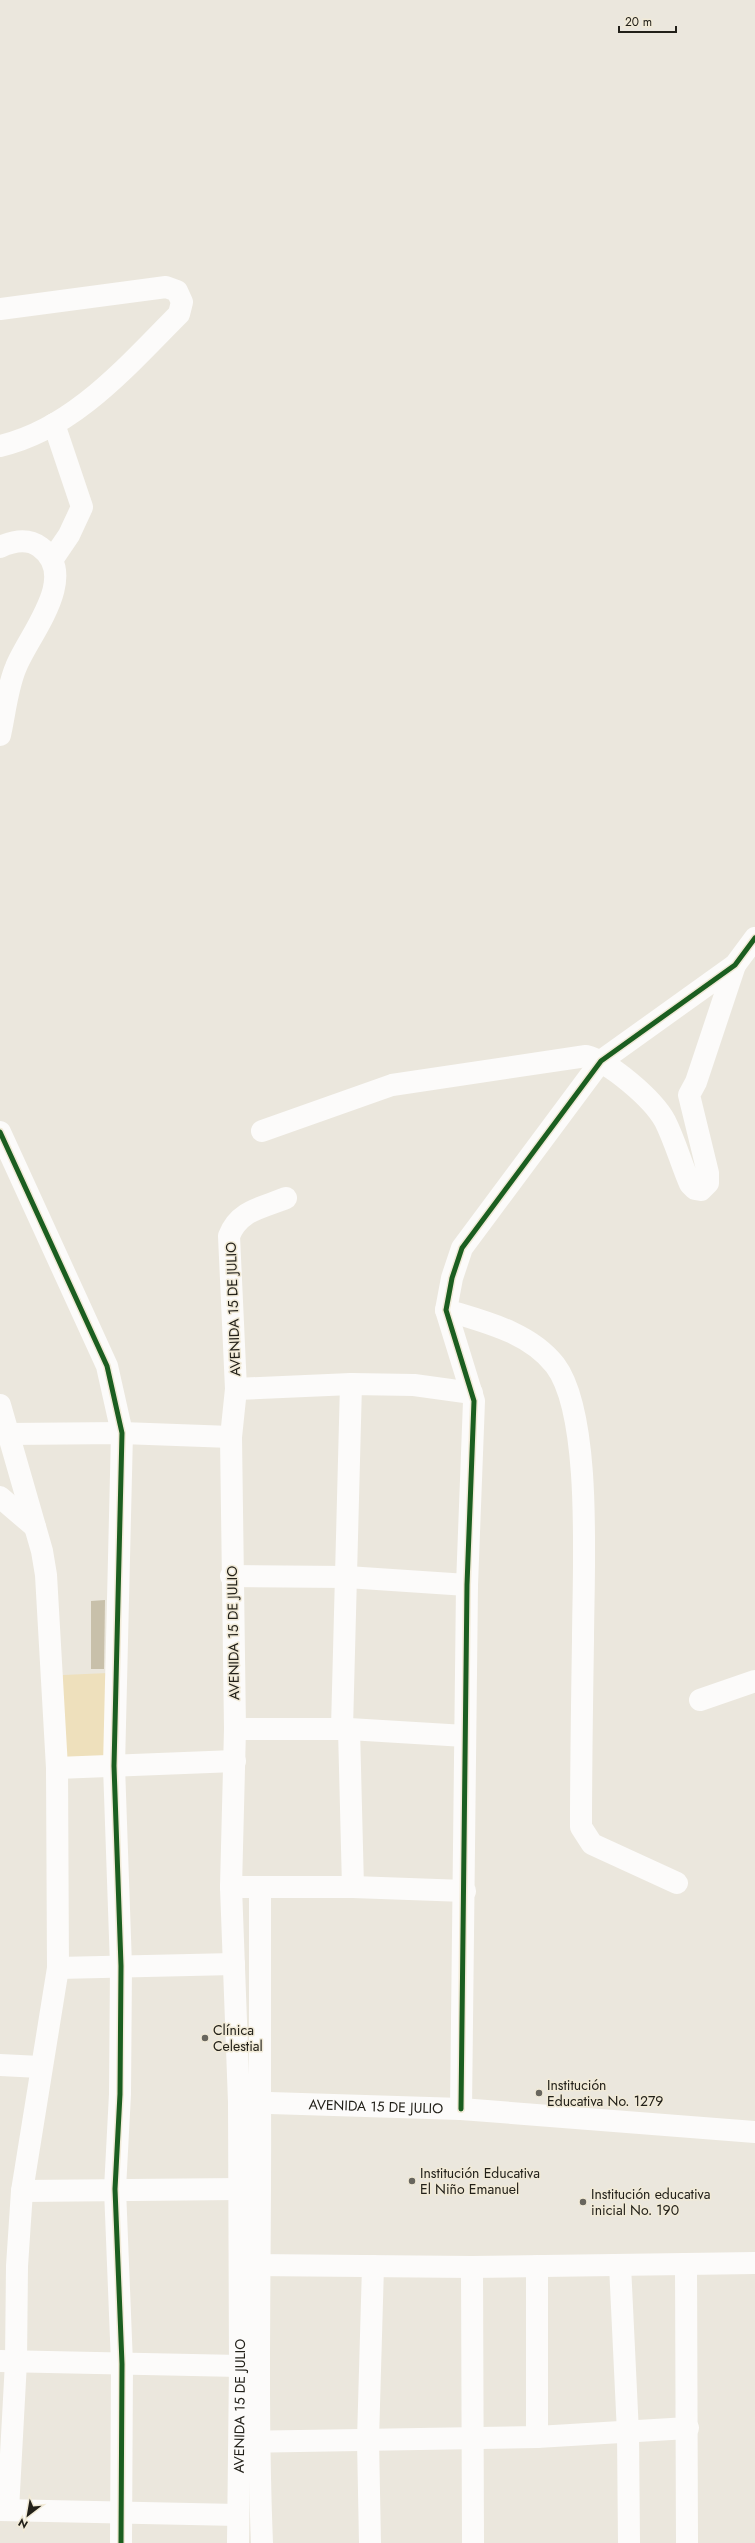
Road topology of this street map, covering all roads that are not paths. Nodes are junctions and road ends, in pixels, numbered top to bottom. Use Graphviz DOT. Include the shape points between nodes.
graph roads {
  1 [pos="0,309"];
  2 [pos="54,424"];
  3 [pos="0,446"];
  4 [pos="0,547"];
  5 [pos="52,560"];
  6 [pos="0,735"];
  7 [pos="755,938"];
  8 [pos="735,965"];
  9 [pos="601,1061"];
  10 [pos="262,1131"];
  11 [pos="0,1132"];
  12 [pos="286,1198"];
  13 [pos="446,1310"];
  14 [pos="351,1384"];
  15 [pos="236,1389"];
  16 [pos="472,1393"];
  17 [pos="0,1405"];
  18 [pos="122,1433"];
  19 [pos="8,1434"];
  20 [pos="231,1437"];
  21 [pos="0,1497"];
  22 [pos="35,1527"];
  23 [pos="231,1576"];
  24 [pos="347,1577"];
  25 [pos="466,1585"];
  26 [pos="755,1681"];
  27 [pos="700,1700"];
  28 [pos="235,1729"];
  29 [pos="346,1729"];
  30 [pos="465,1736"];
  31 [pos="235,1761"];
  32 [pos="114,1766"];
  33 [pos="57,1768"];
  34 [pos="677,1883"];
  35 [pos="353,1886"];
  36 [pos="231,1887"];
  37 [pos="260,1887"];
  38 [pos="465,1891"];
  39 [pos="234,1964"];
  40 [pos="121,1966"];
  41 [pos="58,1968"];
  42 [pos="0,2065"];
  43 [pos="40,2067"];
  44 [pos="249,2102"];
  45 [pos="461,2109"];
  46 [pos="755,2132"];
  47 [pos="115,2189"];
  48 [pos="239,2189"];
  49 [pos="22,2191"];
  50 [pos="755,2263"];
  51 [pos="686,2264"];
  52 [pos="239,2265"];
  53 [pos="261,2265"];
  54 [pos="620,2265"];
  55 [pos="373,2266"];
  56 [pos="537,2266"];
  57 [pos="472,2267"];
  58 [pos="8,2361"];
  59 [pos="122,2364"];
  60 [pos="240,2366"];
  61 [pos="688,2428"];
  62 [pos="628,2433"];
  63 [pos="537,2437"];
  64 [pos="472,2438"];
  65 [pos="368,2440"];
  66 [pos="248,2442"];
  67 [pos="4,2510"];
  68 [pos="121,2512"];
  69 [pos="238,2515"];
  70 [pos="121,2543"];
  71 [pos="238,2543"];
  72 [pos="262,2543"];
  73 [pos="370,2543"];
  74 [pos="472,2543"];
  75 [pos="629,2543"];
  76 [pos="687,2543"];
  1 -- 2 [label="street" via="166,286 177,291 180,296 182,302 179,314 158,336 109,385"];
  2 -- 3 [label="street" via="22,441"];
  2 -- 5 [label="street" via="82,507 70,535"];
  4 -- 5 [label="street" via="13,542 31,542 46,552"];
  5 -- 6 [label="street" via="56,578 45,614 16,667"];
  7 -- 8 [label="street"];
  8 -- 9 [label="street"];
  8 -- 9 [label="street" via="696,1082 689,1095 708,1173 708,1183 703,1189 695,1189 690,1184 664,1120 656,1108"];
  9 -- 10 [label="street" via="578,1056 392,1085"];
  9 -- 13 [label="street" via="462,1248 452,1278"];
  11 -- 18 [label="street" via="107,1366"];
  12 -- 15 [label="street, AVENIDA 15 DE JULIO" via="242,1215 234,1224 229,1236"];
  13 -- 16 [label="street"];
  13 -- 34 [label="street" via="512,1332 542,1352 555,1366 562,1380 575,1419 582,1461 581,1827 592,1844"];
  14 -- 15 [label="street"];
  14 -- 16 [label="street" via="414,1385"];
  14 -- 24 [label="street"];
  15 -- 20 [label="street, AVENIDA 15 DE JULIO"];
  16 -- 25 [label="street" via="474,1401"];
  17 -- 19 [label="street"];
  18 -- 19 [label="street"];
  18 -- 20 [label="street"];
  18 -- 32 [label="street"];
  19 -- 22 [label="street"];
  20 -- 23 [label="street, AVENIDA 15 DE JULIO"];
  21 -- 22 [label="street"];
  22 -- 33 [label="street" via="46,1575"];
  23 -- 24 [label="street"];
  23 -- 28 [label="street, AVENIDA 15 DE JULIO"];
  24 -- 25 [label="street"];
  24 -- 29 [label="street"];
  25 -- 30 [label="street"];
  26 -- 27 [label="street"];
  28 -- 29 [label="street"];
  28 -- 31 [label="street, AVENIDA 15 DE JULIO"];
  29 -- 30 [label="street"];
  29 -- 35 [label="street"];
  30 -- 38 [label="street"];
  31 -- 32 [label="street"];
  31 -- 36 [label="street, AVENIDA 15 DE JULIO"];
  32 -- 33 [label="street"];
  32 -- 40 [label="street"];
  33 -- 41 [label="street"];
  35 -- 37 [label="street"];
  35 -- 38 [label="street"];
  36 -- 37 [label="street"];
  36 -- 39 [label="street, AVENIDA 15 DE JULIO"];
  37 -- 44 [label="street, AVENIDA 15 DE JULIO"];
  38 -- 45 [label="street"];
  39 -- 40 [label="street"];
  39 -- 44 [label="street, AVENIDA 15 DE JULIO"];
  40 -- 41 [label="street"];
  40 -- 47 [label="street" via="120,2094"];
  41 -- 43 [label="street"];
  42 -- 43 [label="street"];
  43 -- 49 [label="street"];
  44 -- 45 [label="street, AVENIDA 15 DE JULIO"];
  44 -- 48 [label="street, AVENIDA 15 DE JULIO"];
  44 -- 53 [label="street, AVENIDA 15 DE JULIO"];
  45 -- 46 [label="street, AVENIDA 15 DE JULIO"];
  47 -- 48 [label="street"];
  47 -- 49 [label="street"];
  47 -- 59 [label="street"];
  48 -- 52 [label="street, AVENIDA 15 DE JULIO"];
  49 -- 58 [label="street"];
  50 -- 51 [label="street"];
  51 -- 54 [label="street"];
  51 -- 61 [label="street"];
  52 -- 53 [label="street"];
  52 -- 60 [label="street, AVENIDA 15 DE JULIO"];
  53 -- 55 [label="street"];
  53 -- 66 [label="street, AVENIDA 15 DE JULIO"];
  54 -- 56 [label="street"];
  54 -- 62 [label="street"];
  55 -- 57 [label="street"];
  55 -- 65 [label="street"];
  56 -- 57 [label="street"];
  56 -- 63 [label="street"];
  57 -- 64 [label="street"];
  58 -- 59 [label="street"];
  58 -- 67 [label="street"];
  59 -- 60 [label="street"];
  59 -- 68 [label="street"];
  60 -- 66 [label="street, AVENIDA 15 DE JULIO"];
  61 -- 62 [label="street"];
  61 -- 76 [label="street"];
  62 -- 63 [label="street"];
  62 -- 75 [label="street"];
  63 -- 64 [label="street"];
  64 -- 65 [label="street"];
  64 -- 74 [label="street"];
  65 -- 66 [label="street"];
  65 -- 73 [label="street"];
  66 -- 69 [label="street, AVENIDA 15 DE JULIO"];
  66 -- 72 [label="street, AVENIDA 15 DE JULIO"];
  67 -- 68 [label="street"];
  68 -- 69 [label="street"];
  68 -- 70 [label="street"];
  69 -- 71 [label="street, AVENIDA 15 DE JULIO"];
}
